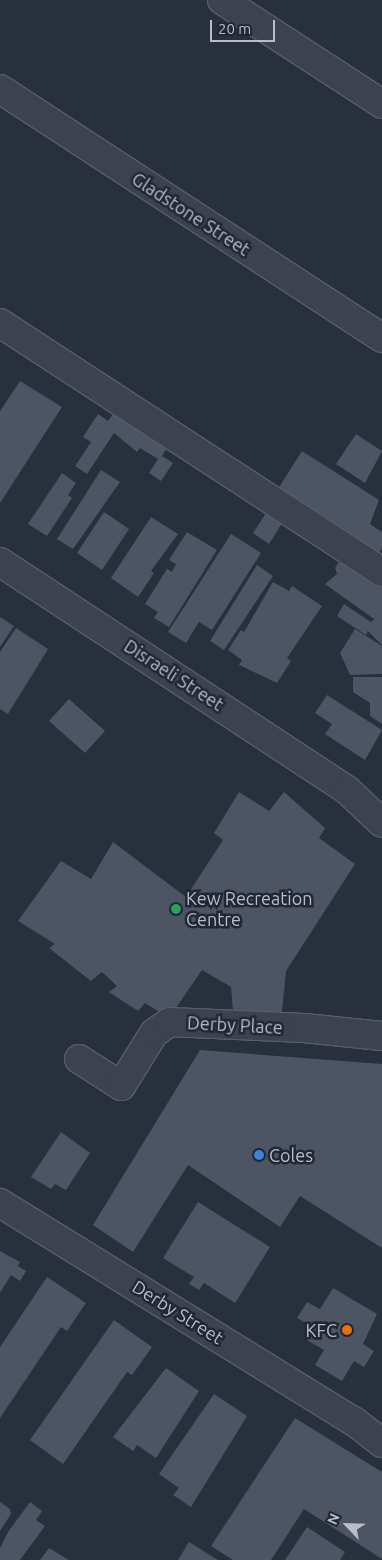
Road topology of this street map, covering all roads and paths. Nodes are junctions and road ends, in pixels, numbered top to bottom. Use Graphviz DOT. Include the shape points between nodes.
graph roads {
  1 [pos="222,0"];
  2 [pos="0,89"];
  3 [pos="382,104"];
  4 [pos="0,323"];
  5 [pos="382,338"];
  6 [pos="0,562"];
  7 [pos="382,572"];
  8 [pos="347,790"];
  9 [pos="382,800"];
  10 [pos="382,823"];
  11 [pos="382,1036"];
  12 [pos="79,1059"];
  13 [pos="0,1203"];
  14 [pos="355,1422"];
  15 [pos="382,1431"];
  16 [pos="382,1443"];
  1 -- 3 [label="street"];
  2 -- 5 [label="street, Gladstone Street"];
  4 -- 7 [label="street"];
  6 -- 8 [label="street, Disraeli Street"];
  8 -- 9 [label="street, Disraeli Street"];
  8 -- 10 [label="street, Disraeli Street"];
  11 -- 12 [label="street, Derby Place" via="304,1028 170,1022 154,1032 121,1086"];
  13 -- 14 [label="street, Derby Street"];
  14 -- 15 [label="street, Derby Street"];
  14 -- 16 [label="street, Derby Street"];
}
